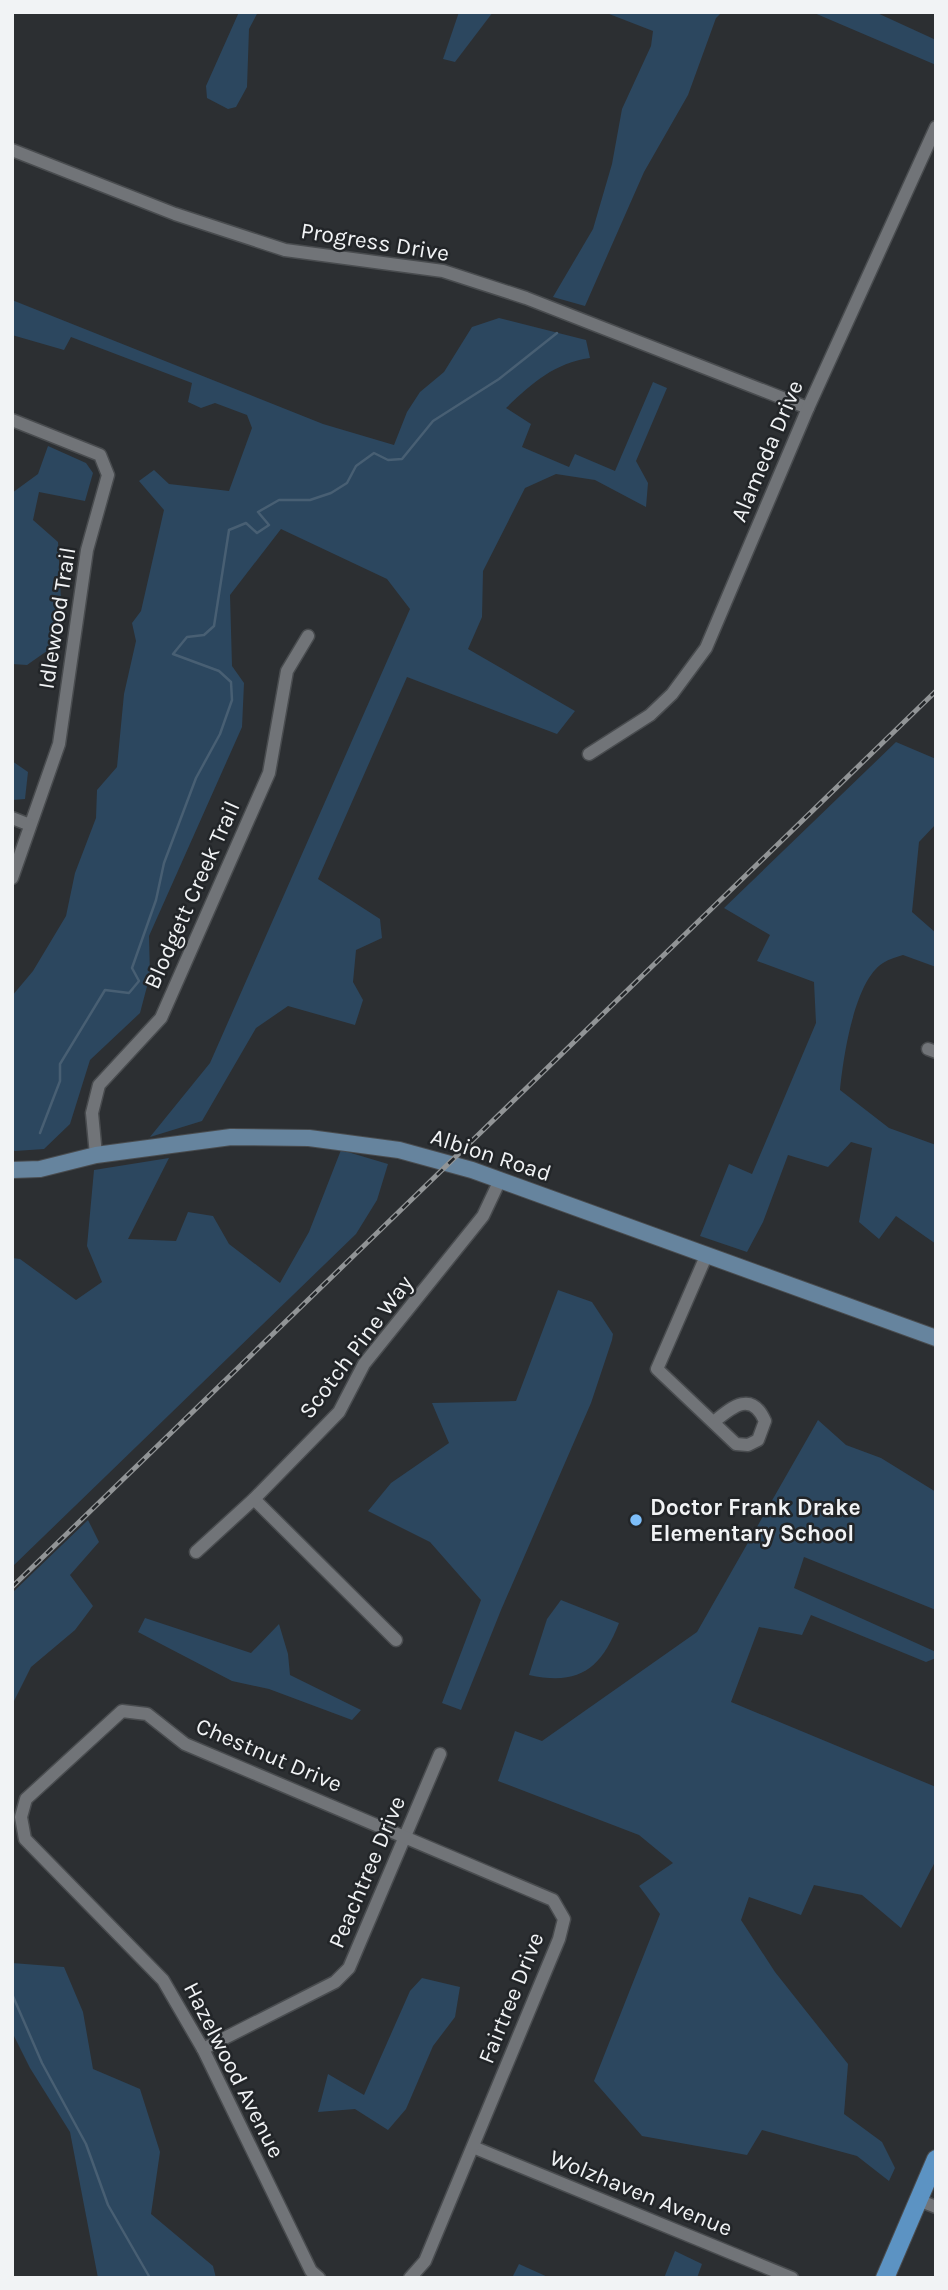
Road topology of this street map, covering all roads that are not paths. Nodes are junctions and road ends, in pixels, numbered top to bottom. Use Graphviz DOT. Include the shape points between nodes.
graph roads {
  1 [pos="936,127"];
  2 [pos="12,150"];
  3 [pos="808,408"];
  4 [pos="12,420"];
  5 [pos="308,636"];
  6 [pos="589,754"];
  7 [pos="12,818"];
  8 [pos="30,825"];
  9 [pos="12,878"];
  10 [pos="96,1155"];
  11 [pos="12,1170"];
  12 [pos="500,1180"];
  13 [pos="707,1254"];
  14 [pos="936,1338"];
  15 [pos="715,1421"];
  16 [pos="254,1499"];
  17 [pos="196,1552"];
  18 [pos="396,1640"];
  19 [pos="440,1754"];
  20 [pos="406,1836"];
  21 [pos="26,1839"];
  22 [pos="202,2049"];
  23 [pos="473,2147"];
  24 [pos="936,2159"];
  25 [pos="918,2200"];
  26 [pos="936,2207"];
  27 [pos="319,2278"];
  28 [pos="410,2278"];
  29 [pos="792,2278"];
  30 [pos="885,2278"];
  1 -- 3 [label="street, Alameda Drive"];
  2 -- 3 [label="street, Progress Drive" via="175,214 285,250 455,275"];
  3 -- 6 [label="street, Alameda Drive" via="706,648 673,694 650,715"];
  4 -- 8 [label="street, Idlewood Trail" via="100,455 108,475 87,550 60,744"];
  5 -- 10 [label="street, Blodgett Creek Trail" via="287,671 270,773 161,1018 99,1085 92,1113"];
  7 -- 8 [label="street"];
  8 -- 9 [label="street, Idlewood Trail"];
  10 -- 11 [label="street, Albion Road" via="62,1165"];
  10 -- 12 [label="street, Albion Road" via="231,1137 309,1138 399,1150"];
  12 -- 13 [label="street, Albion Road"];
  12 -- 16 [label="street, Scotch Pine Way" via="483,1216 364,1364 339,1412"];
  13 -- 14 [label="street, Albion Road"];
  13 -- 15 [label="street" via="657,1369"];
  16 -- 17 [label="street, Scotch Pine Way"];
  16 -- 18 [label="street"];
  19 -- 20 [label="street, Peachtree Drive"];
  20 -- 21 [label="street, Chestnut Drive" via="185,1744 147,1714 134,1710 122,1711 26,1799 21,1817"];
  20 -- 22 [label="street, Peachtree Drive" via="349,1968 335,1982"];
  20 -- 23 [label="street, Fairtree Drive" via="553,1900 564,1919"];
  21 -- 22 [label="street, Hazelwood Avenue" via="163,1980"];
  22 -- 27 [label="street, Hazelwood Avenue" via="311,2271"];
  23 -- 28 [label="street, Fairtree Drive" via="425,2261"];
  23 -- 29 [label="street, Wolzhaven Avenue"];
  24 -- 25 [label="main road"];
  25 -- 26 [label="street"];
  25 -- 30 [label="main road"];
}
